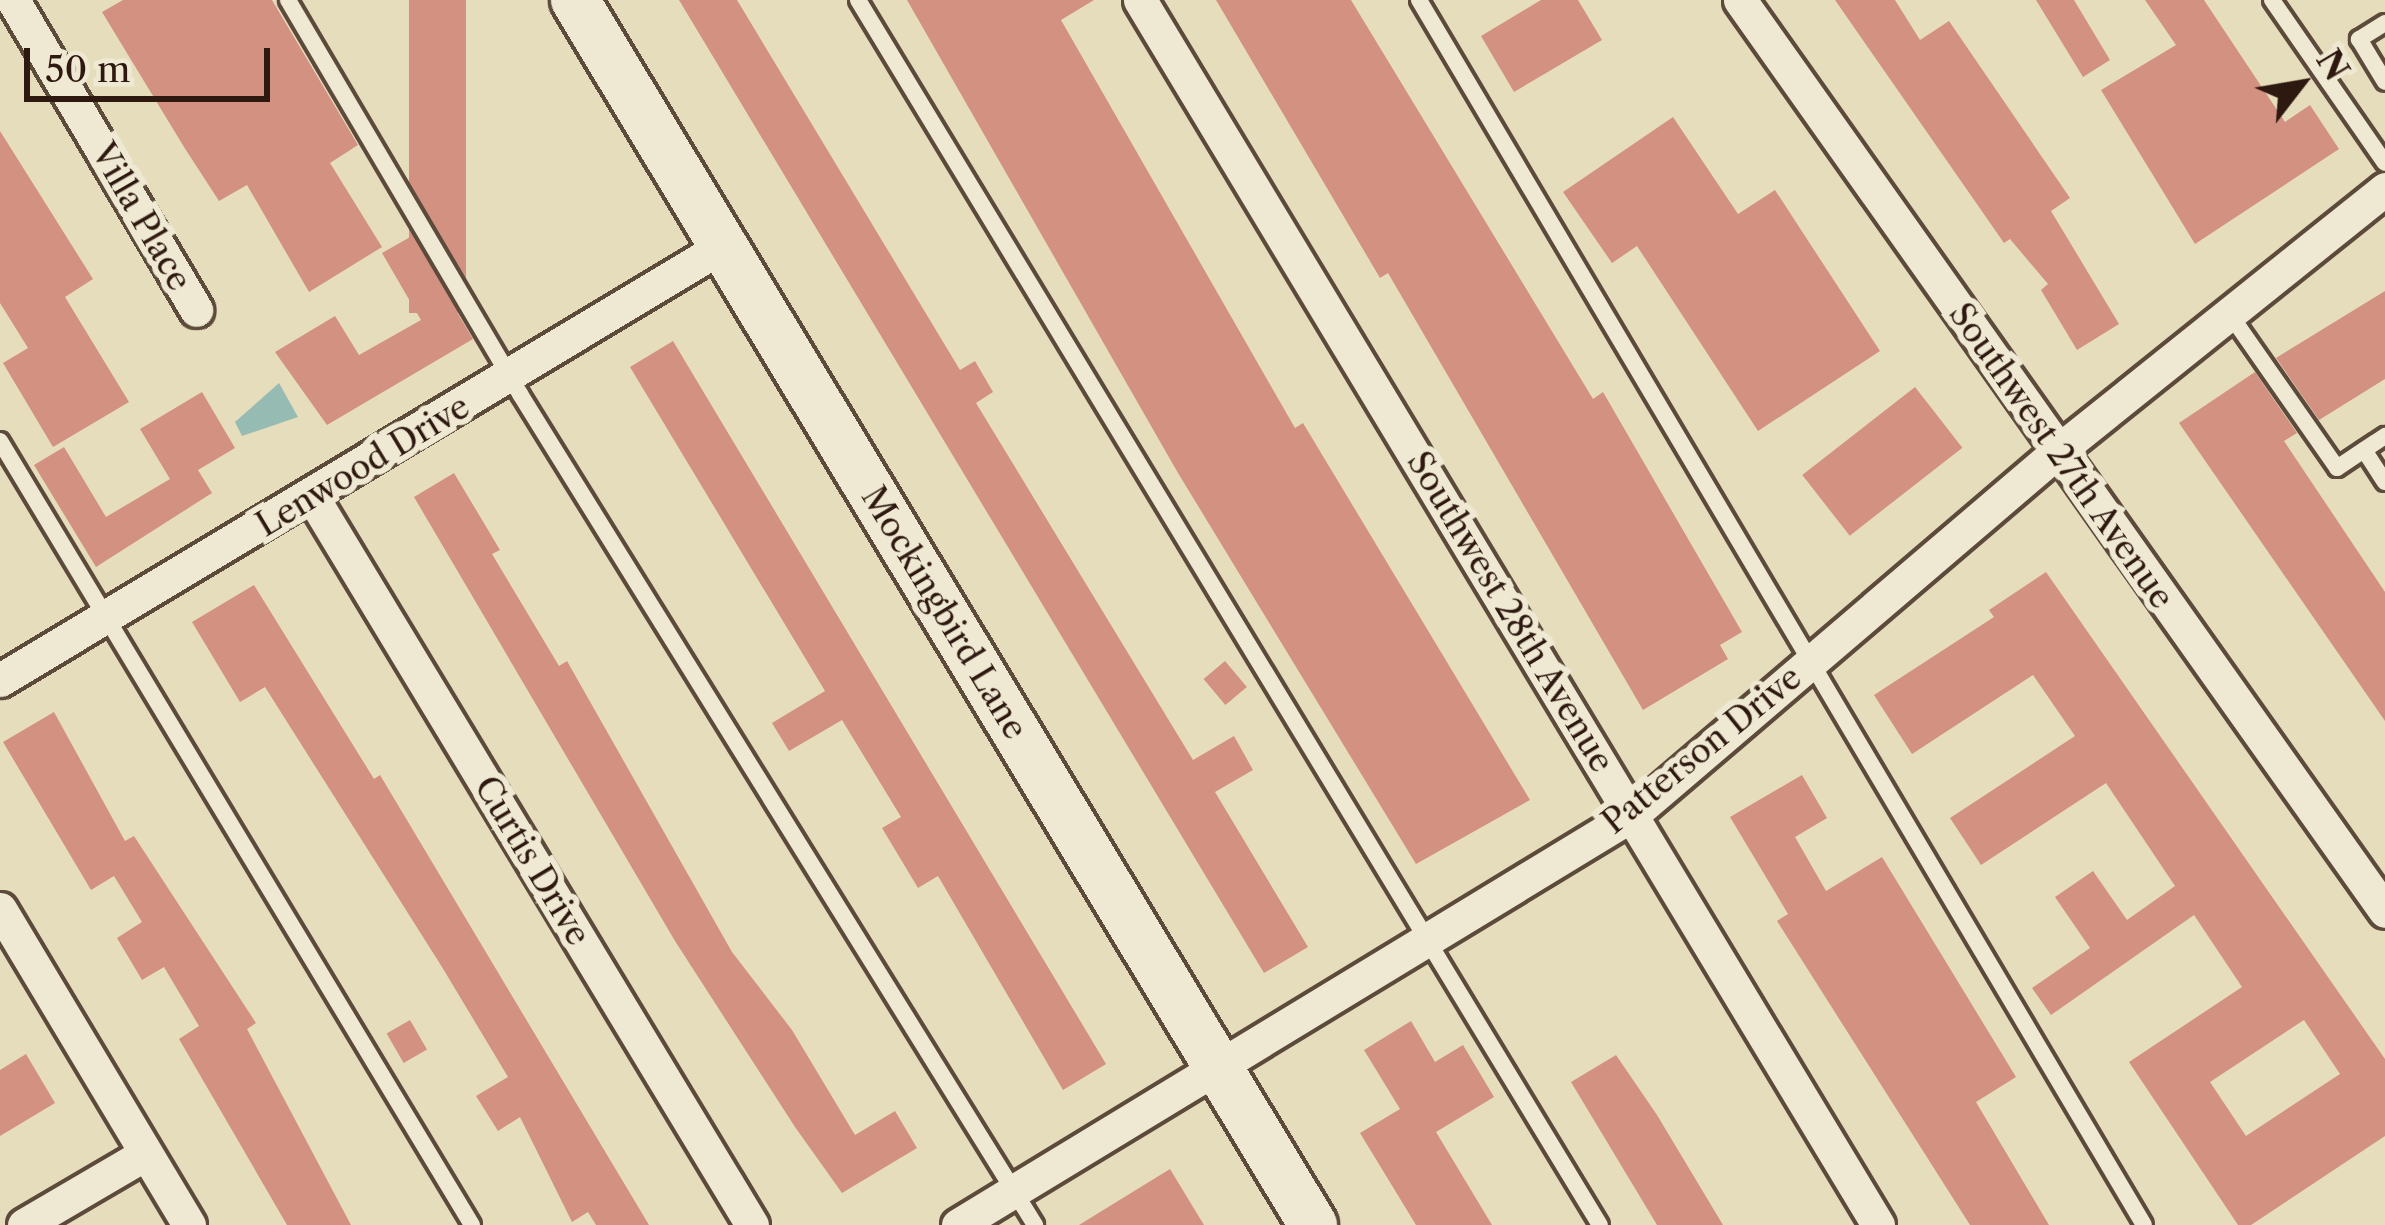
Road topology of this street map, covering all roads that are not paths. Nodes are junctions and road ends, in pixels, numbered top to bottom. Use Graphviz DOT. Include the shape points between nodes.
graph roads {
  1 [pos="14,0"];
  2 [pos="288,0"];
  3 [pos="575,0"];
  4 [pos="858,0"];
  5 [pos="1140,0"];
  6 [pos="1419,0"];
  7 [pos="1740,0"];
  8 [pos="2272,0"];
  9 [pos="2385,23"];
  10 [pos="2385,82"];
  11 [pos="2385,164"];
  12 [pos="2385,189"];
  13 [pos="723,246"];
  14 [pos="196,310"];
  15 [pos="2229,313"];
  16 [pos="510,377"];
  17 [pos="2385,436"];
  18 [pos="0,441"];
  19 [pos="2364,450"];
  20 [pos="2058,451"];
  21 [pos="2385,482"];
  22 [pos="313,498"];
  23 [pos="107,617"];
  24 [pos="1811,662"];
  25 [pos="0,680"];
  26 [pos="1632,815"];
  27 [pos="0,909"];
  28 [pos="2385,911"];
  29 [pos="1426,935"];
  30 [pos="11,953"];
  31 [pos="1216,1063"];
  32 [pos="146,1154"];
  33 [pos="1014,1190"];
  34 [pos="23,1225"];
  35 [pos="189,1225"];
  36 [pos="472,1225"];
  37 [pos="752,1225"];
  38 [pos="958,1225"];
  39 [pos="1035,1225"];
  40 [pos="1313,1225"];
  41 [pos="1600,1225"];
  42 [pos="1878,1225"];
  43 [pos="2144,1225"];
  1 -- 14 [label="street, Villa Place"];
  2 -- 16 [label="lane"];
  3 -- 13 [label="main road, Mockingbird Lane"];
  4 -- 29 [label="lane"];
  5 -- 26 [label="street, Southwest 28th Avenue"];
  6 -- 24 [label="lane"];
  7 -- 20 [label="street, Southwest 27th Avenue"];
  8 -- 11 [label="lane"];
  9 -- 10 [label="lane" via="2359,39"];
  12 -- 15 [label="street, Patterson Drive"];
  13 -- 16 [label="street, Lenwood Drive"];
  13 -- 31 [label="main road, Mockingbird Lane"];
  15 -- 19 [label="lane" via="2337,468"];
  15 -- 20 [label="street, Patterson Drive"];
  16 -- 22 [label="street, Lenwood Drive"];
  16 -- 33 [label="lane"];
  17 -- 19 [label="lane"];
  18 -- 23 [label="lane"];
  19 -- 21 [label="lane"];
  20 -- 24 [label="street, Patterson Drive"];
  20 -- 28 [label="street, Southwest 27th Avenue"];
  22 -- 23 [label="street, Lenwood Drive"];
  22 -- 37 [label="street, Curtis Drive"];
  23 -- 25 [label="street, Lenwood Drive"];
  23 -- 36 [label="lane"];
  24 -- 26 [label="street, Patterson Drive"];
  24 -- 43 [label="lane"];
  26 -- 29 [label="street, Patterson Drive"];
  26 -- 42 [label="street, Southwest 28th Avenue"];
  27 -- 30 [label="street"];
  29 -- 31 [label="street, Patterson Drive"];
  29 -- 41 [label="lane"];
  30 -- 32 [label="street"];
  31 -- 33 [label="street, Patterson Drive"];
  31 -- 40 [label="main road, Mockingbird Lane"];
  32 -- 34 [label="street"];
  32 -- 35 [label="street"];
  33 -- 38 [label="street, Patterson Drive"];
  33 -- 39 [label="lane"];
}
